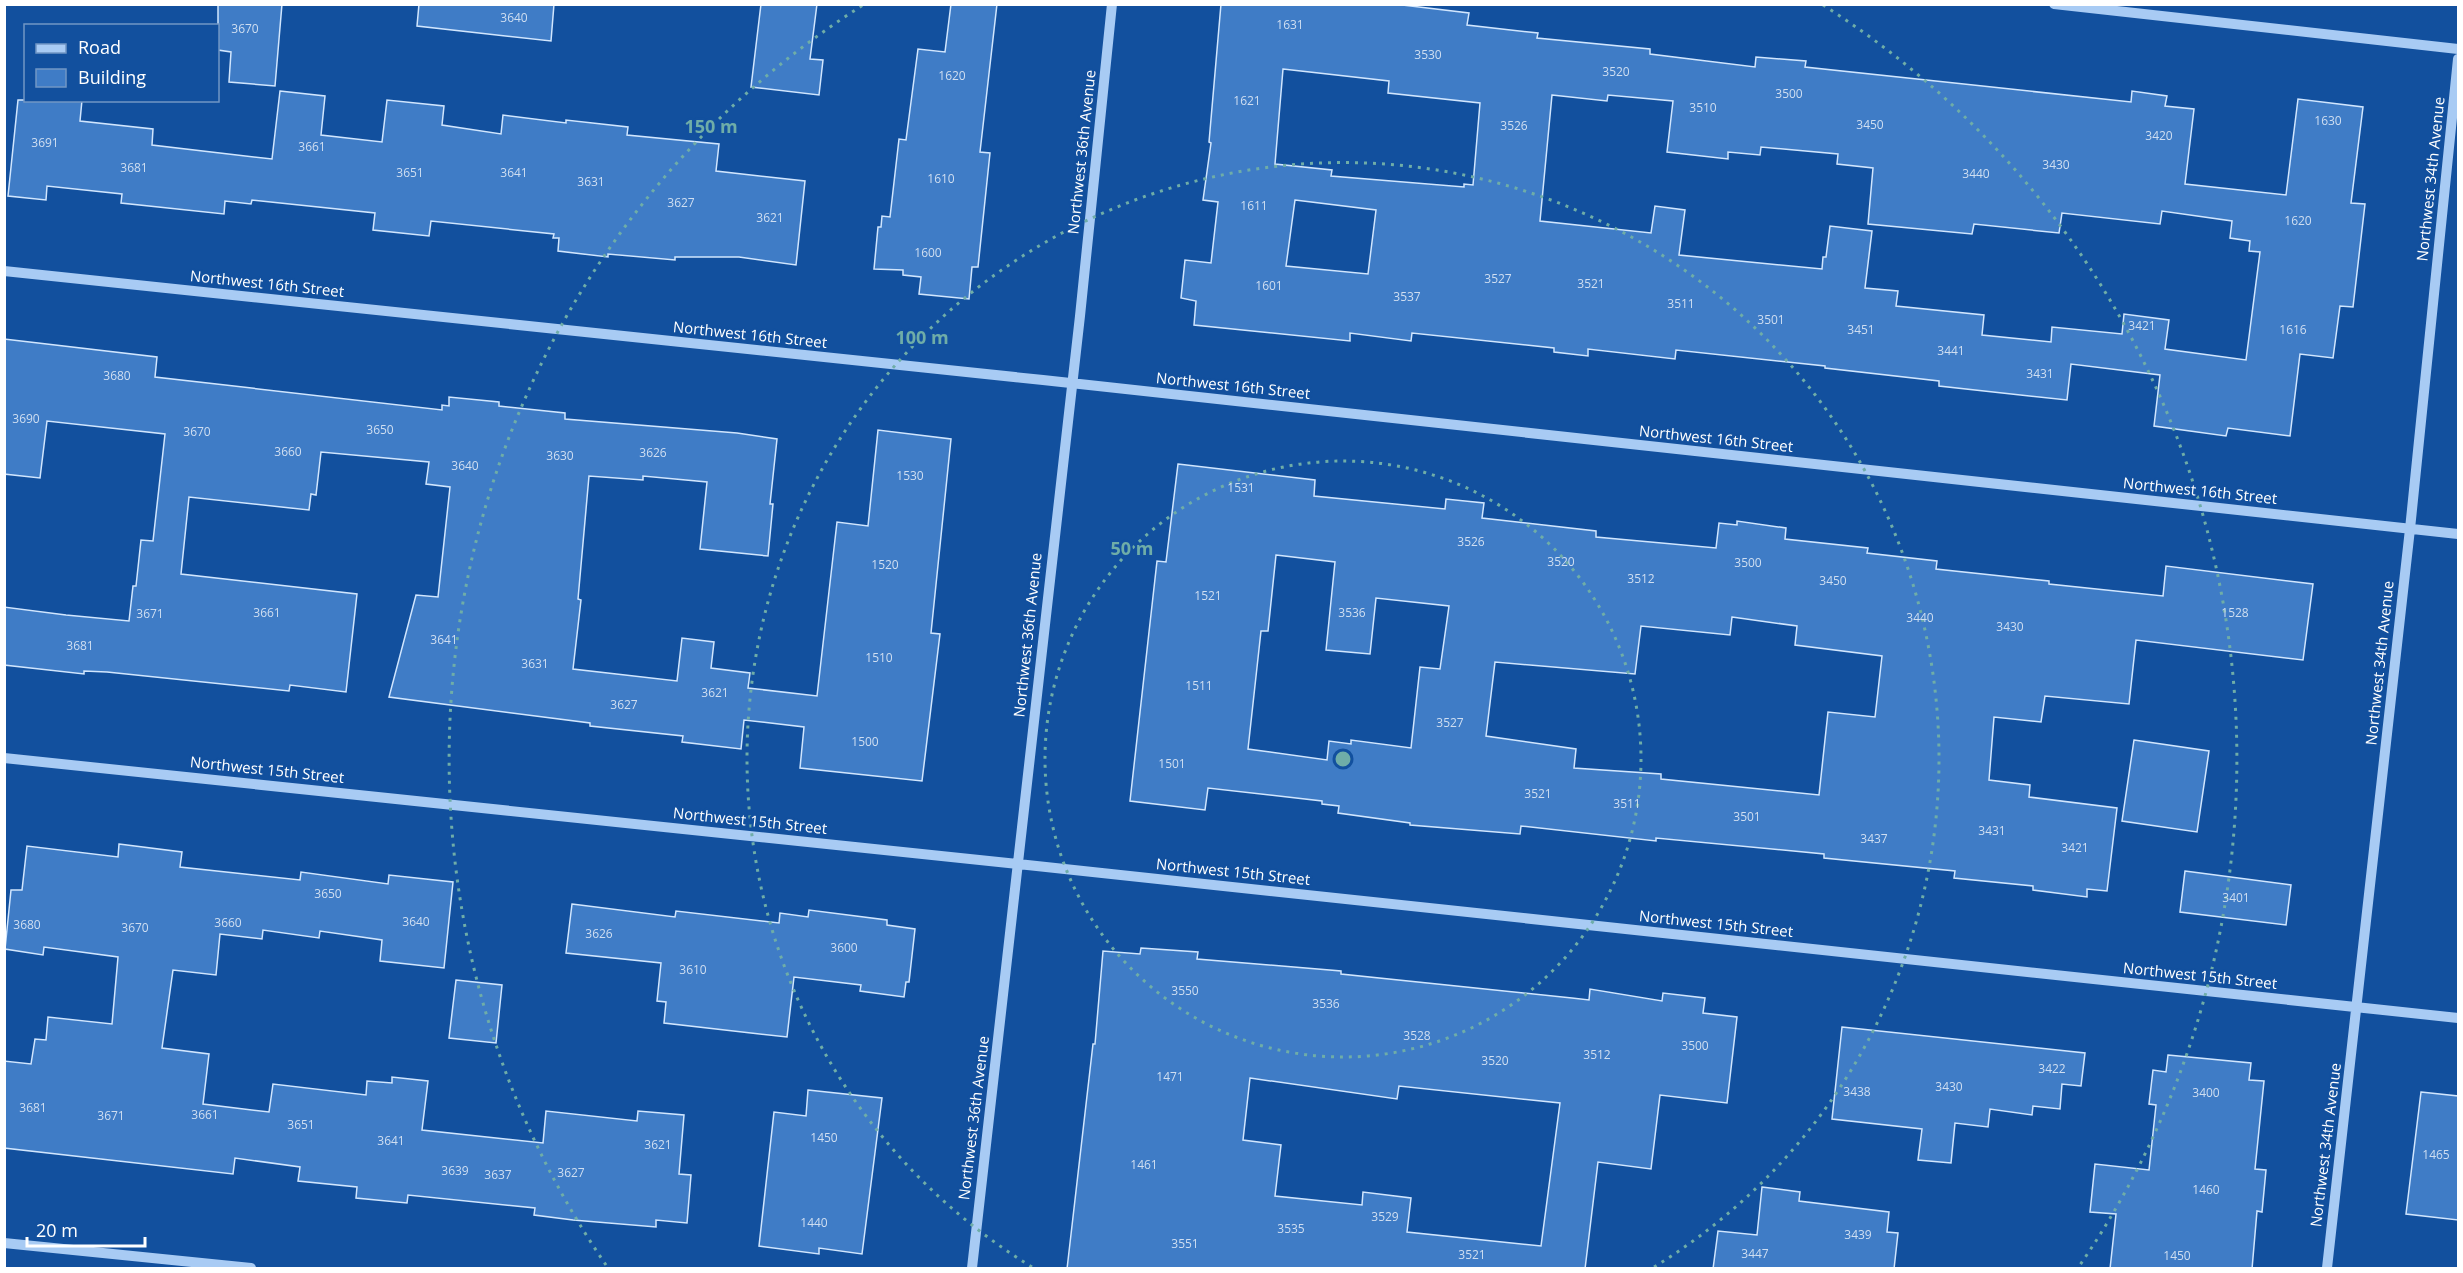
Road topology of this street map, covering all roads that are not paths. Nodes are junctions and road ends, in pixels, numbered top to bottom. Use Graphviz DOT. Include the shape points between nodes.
graph roads {
  1 [pos="1112,4"];
  2 [pos="2054,4"];
  3 [pos="2458,49"];
  4 [pos="2458,59"];
  5 [pos="4,271"];
  6 [pos="1071,384"];
  7 [pos="2410,529"];
  8 [pos="2458,534"];
  9 [pos="4,758"];
  10 [pos="1018,864"];
  11 [pos="2357,1007"];
  12 [pos="2458,1018"];
  13 [pos="4,1243"];
  14 [pos="251,1269"];
  15 [pos="972,1269"];
  16 [pos="2327,1269"];
  1 -- 6 [label="street, Northwest 36th Avenue"];
  2 -- 3 [label="street"];
  4 -- 7 [label="street, Northwest 34th Avenue"];
  5 -- 6 [label="street, Northwest 16th Street"];
  6 -- 7 [label="street, Northwest 16th Street"];
  6 -- 10 [label="street, Northwest 36th Avenue"];
  7 -- 8 [label="street, Northwest 16th Street"];
  7 -- 11 [label="street, Northwest 34th Avenue"];
  9 -- 10 [label="street, Northwest 15th Street"];
  10 -- 11 [label="street, Northwest 15th Street"];
  10 -- 15 [label="street, Northwest 36th Avenue"];
  11 -- 12 [label="street, Northwest 15th Street"];
  11 -- 16 [label="street, Northwest 34th Avenue"];
  13 -- 14 [label="street"];
}
